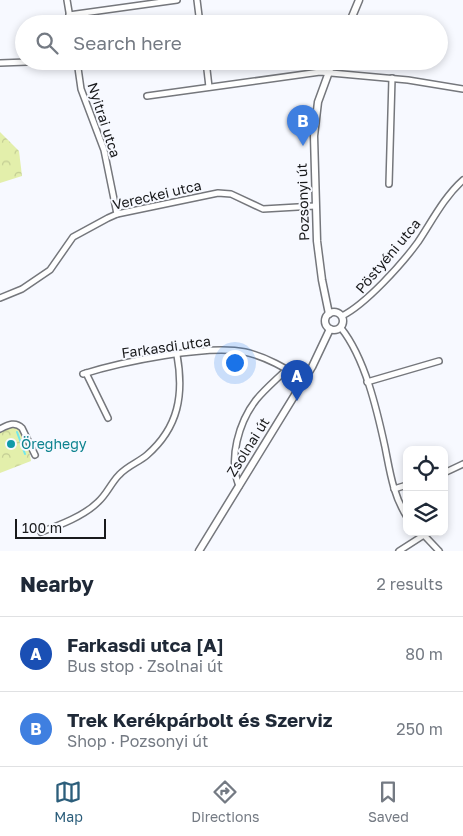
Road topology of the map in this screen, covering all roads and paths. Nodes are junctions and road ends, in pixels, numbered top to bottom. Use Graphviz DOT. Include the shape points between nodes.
graph roads {
  1 [pos="67,0"];
  2 [pos="177,0"];
  3 [pos="197,0"];
  4 [pos="359,0"];
  5 [pos="69,15"];
  6 [pos="199,15"];
  7 [pos="353,15"];
  8 [pos="15,62"];
  9 [pos="0,63"];
  10 [pos="78,70"];
  11 [pos="207,70"];
  12 [pos="328,72"];
  13 [pos="392,78"];
  14 [pos="210,87"];
  15 [pos="463,89"];
  16 [pos="147,96"];
  17 [pos="463,180"];
  18 [pos="389,184"];
  19 [pos="315,206"];
  20 [pos="117,214"];
  21 [pos="0,298"];
  22 [pos="330,314"];
  23 [pos="342,316"];
  24 [pos="341,328"];
  25 [pos="330,329"];
  26 [pos="177,355"];
  27 [pos="439,362"];
  28 [pos="287,369"];
  29 [pos="304,380"];
  30 [pos="367,382"];
  31 [pos="108,418"];
  32 [pos="0,429"];
  33 [pos="36,455"];
  34 [pos="463,464"];
  35 [pos="448,471"];
  36 [pos="238,486"];
  37 [pos="403,486"];
  38 [pos="394,489"];
  39 [pos="403,511"];
  40 [pos="41,532"];
  41 [pos="420,536"];
  42 [pos="425,536"];
  43 [pos="199,551"];
  44 [pos="399,551"];
  45 [pos="439,551"];
  1 -- 5 [label="street"];
  2 -- 5 [label="street"];
  3 -- 6 [label="street"];
  4 -- 7 [label="street"];
  8 -- 9 [label="street"];
  10 -- 20 [label="street, Nyitrai utca" via="81,89 104,150"];
  11 -- 14 [label="street"];
  12 -- 13 [label="street"];
  12 -- 14 [label="street"];
  12 -- 19 [label="street, Pozsonyi út" via="315,119"];
  13 -- 15 [label="street"];
  13 -- 18 [label="street"];
  14 -- 16 [label="street"];
  17 -- 23 [label="street, Pöstyéni utca" via="450,193 411,251 366,300"];
  19 -- 20 [label="street, Vereckei utca" via="264,209 231,194 218,193"];
  19 -- 22 [label="street, Pozsonyi út" via="319,264"];
  20 -- 21 [label="street, Vereckei utca" via="73,237 50,270 22,290"];
  22 -- 23 [label="street" via="335,312"];
  22 -- 25 [label="street" via="326,320"];
  23 -- 24 [label="street"];
  24 -- 25 [label="street"];
  24 -- 30 [label="street"];
  25 -- 29 [label="street, Zsolnai út"];
  26 -- 28 [label="street, Farkasdi utca" via="214,350 237,351"];
  26 -- 31 [label="street, Farkasdi utca" via="84,374"];
  26 -- 40 [label="street" via="180,400 172,424 161,441 120,474 98,503"];
  27 -- 30 [label="street"];
  28 -- 29 [label="street, Farkasdi utca"];
  28 -- 36 [label="street" via="255,401 244,421 234,458"];
  29 -- 36 [label="street, Zsolnai út"];
  30 -- 38 [label="street"];
  32 -- 33 [label="street" via="9,424 19,425"];
  34 -- 35 [label="street"];
  36 -- 43 [label="street, Zsolnai út"];
  37 -- 38 [label="street"];
  38 -- 39 [label="street"];
  41 -- 44 [label="street"];
  42 -- 45 [label="street"];
}
